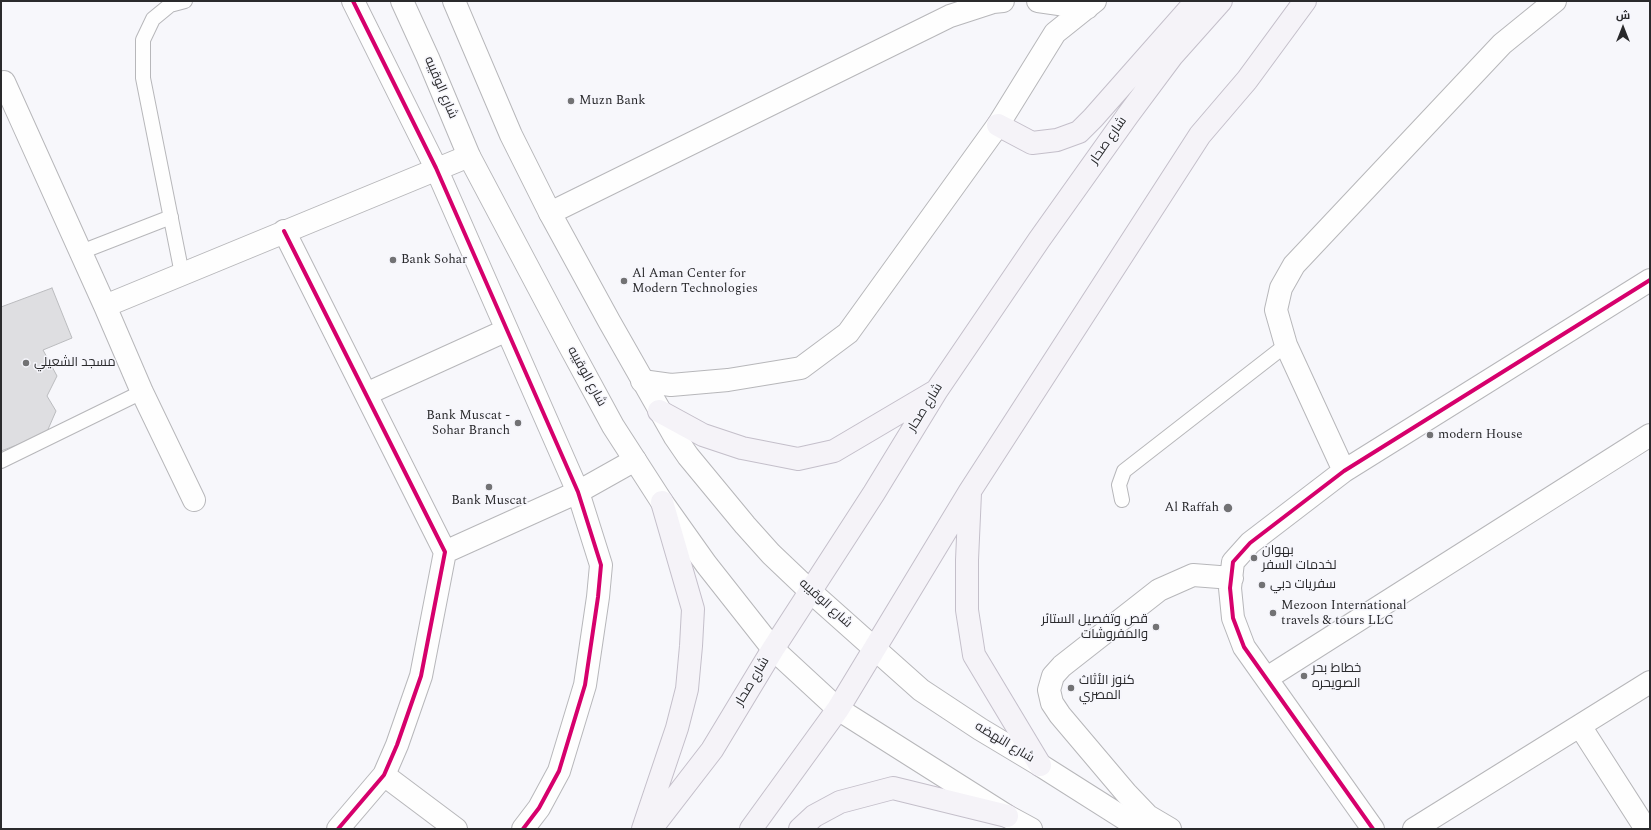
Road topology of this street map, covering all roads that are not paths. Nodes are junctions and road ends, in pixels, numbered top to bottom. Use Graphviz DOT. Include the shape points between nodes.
graph roads {
  1 [pos="185,1"];
  2 [pos="353,1"];
  3 [pos="402,1"];
  4 [pos="1003,1"];
  5 [pos="1038,1"];
  6 [pos="1199,1"];
  7 [pos="1221,1"];
  8 [pos="1305,1"];
  9 [pos="1555,1"];
  10 [pos="457,2"];
  11 [pos="1091,4"];
  12 [pos="4,82"];
  13 [pos="998,125"];
  14 [pos="469,156"];
  15 [pos="436,168"];
  16 [pos="550,213"];
  17 [pos="171,217"];
  18 [pos="284,232"];
  19 [pos="81,252"];
  20 [pos="182,274"];
  21 [pos="1650,280"];
  22 [pos="105,306"];
  23 [pos="507,330"];
  24 [pos="1286,345"];
  25 [pos="642,381"];
  26 [pos="936,390"];
  27 [pos="142,392"];
  28 [pos="366,394"];
  29 [pos="660,411"];
  30 [pos="1650,434"];
  31 [pos="635,460"];
  32 [pos="1,461"];
  33 [pos="1344,471"];
  34 [pos="970,491"];
  35 [pos="578,492"];
  36 [pos="194,500"];
  37 [pos="1122,500"];
  38 [pos="662,502"];
  39 [pos="445,552"];
  40 [pos="1232,578"];
  41 [pos="811,592"];
  42 [pos="874,649"];
  43 [pos="773,650"];
  44 [pos="1267,678"];
  45 [pos="1650,682"];
  46 [pos="838,708"];
  47 [pos="1580,726"];
  48 [pos="1040,765"];
  49 [pos="384,775"];
  50 [pos="1007,816"];
  51 [pos="1364,826"];
  52 [pos="338,829"];
  53 [pos="456,829"];
  54 [pos="523,829"];
  55 [pos="643,829"];
  56 [pos="650,829"];
  57 [pos="751,829"];
  58 [pos="800,829"];
  59 [pos="1031,829"];
  60 [pos="1141,829"];
  61 [pos="1170,829"];
  62 [pos="1414,829"];
  63 [pos="1646,829"];
  1 -- 17 [label="lane" via="170,6 153,19 143,40 143,78"];
  2 -- 15 [label="street"];
  3 -- 14 [label="street, شارع الوقيبه"];
  4 -- 16 [label="street" via="950,16"];
  5 -- 11 [label="street"];
  6 -- 13 [label="main road" via="1079,132 1057,140 1032,143"];
  7 -- 26 [label="main road, شارع صحار" via="1172,56 1128,115 1038,240"];
  8 -- 34 [label="main road" via="1247,80 1200,135"];
  9 -- 24 [label="street" via="1502,44 1294,265 1281,288 1276,310"];
  10 -- 16 [label="street, شارع الوقيبه" via="511,136"];
  11 -- 13 [label="street" via="1055,33"];
  12 -- 19 [label="street"];
  13 -- 25 [label="street" via="848,333 801,368 728,380 671,385"];
  14 -- 15 [label="street"];
  14 -- 31 [label="street, شارع الوقيبه" via="613,426"];
  15 -- 18 [label="street"];
  15 -- 23 [label="street"];
  16 -- 25 [label="street, شارع الوقيبه"];
  17 -- 19 [label="lane"];
  17 -- 20 [label="lane"];
  18 -- 20 [label="street"];
  18 -- 28 [label="street"];
  19 -- 22 [label="street"];
  20 -- 22 [label="street"];
  21 -- 33 [label="street"];
  22 -- 27 [label="street"];
  23 -- 28 [label="street"];
  23 -- 35 [label="street"];
  24 -- 33 [label="street"];
  24 -- 37 [label="lane" via="1124,471 1119,485"];
  25 -- 29 [label="street, شارع الوقيبه"];
  26 -- 29 [label="main road" via="834,451 798,459 742,448 703,434"];
  26 -- 41 [label="main road, شارع صحار"];
  27 -- 32 [label="lane"];
  27 -- 36 [label="street"];
  28 -- 39 [label="street"];
  29 -- 41 [label="street, شارع الوقيبه" via="688,456 740,520"];
  30 -- 44 [label="street"];
  31 -- 35 [label="street"];
  31 -- 38 [label="street, شارع الوقيبه"];
  33 -- 40 [label="street" via="1250,543 1233,562"];
  34 -- 42 [label="main road"];
  34 -- 48 [label="main road" via="966,610 974,655"];
  35 -- 39 [label="street"];
  35 -- 54 [label="street" via="601,564 585,685 559,770 539,808"];
  38 -- 43 [label="street, شارع الوقيبه"];
  38 -- 55 [label="main road" via="693,609 691,646 687,689 677,728"];
  39 -- 49 [label="street" via="420,676"];
  40 -- 44 [label="street" via="1230,588 1234,618 1244,646"];
  40 -- 61 [label="street" via="1193,575 1159,590 1062,666 1053,676 1049,690 1052,703 1060,715 1126,793 1148,816"];
  41 -- 42 [label="street, شارع الوقيبه"];
  41 -- 43 [label="main road, شارع صحار"];
  42 -- 46 [label="main road"];
  42 -- 48 [label="street, شارع النهضه" via="921,690"];
  43 -- 46 [label="street, شارع الوقيبه"];
  43 -- 56 [label="main road, شارع صحار" via="712,750"];
  44 -- 51 [label="street"];
  45 -- 47 [label="street"];
  46 -- 50 [label="street"];
  46 -- 57 [label="main road"];
  47 -- 62 [label="street"];
  47 -- 63 [label="street"];
  48 -- 60 [label="street, شارع النهضه"];
  49 -- 52 [label="street"];
  49 -- 53 [label="street"];
  50 -- 58 [label="main road" via="893,788 840,802 814,816"];
  50 -- 59 [label="street"];
}
